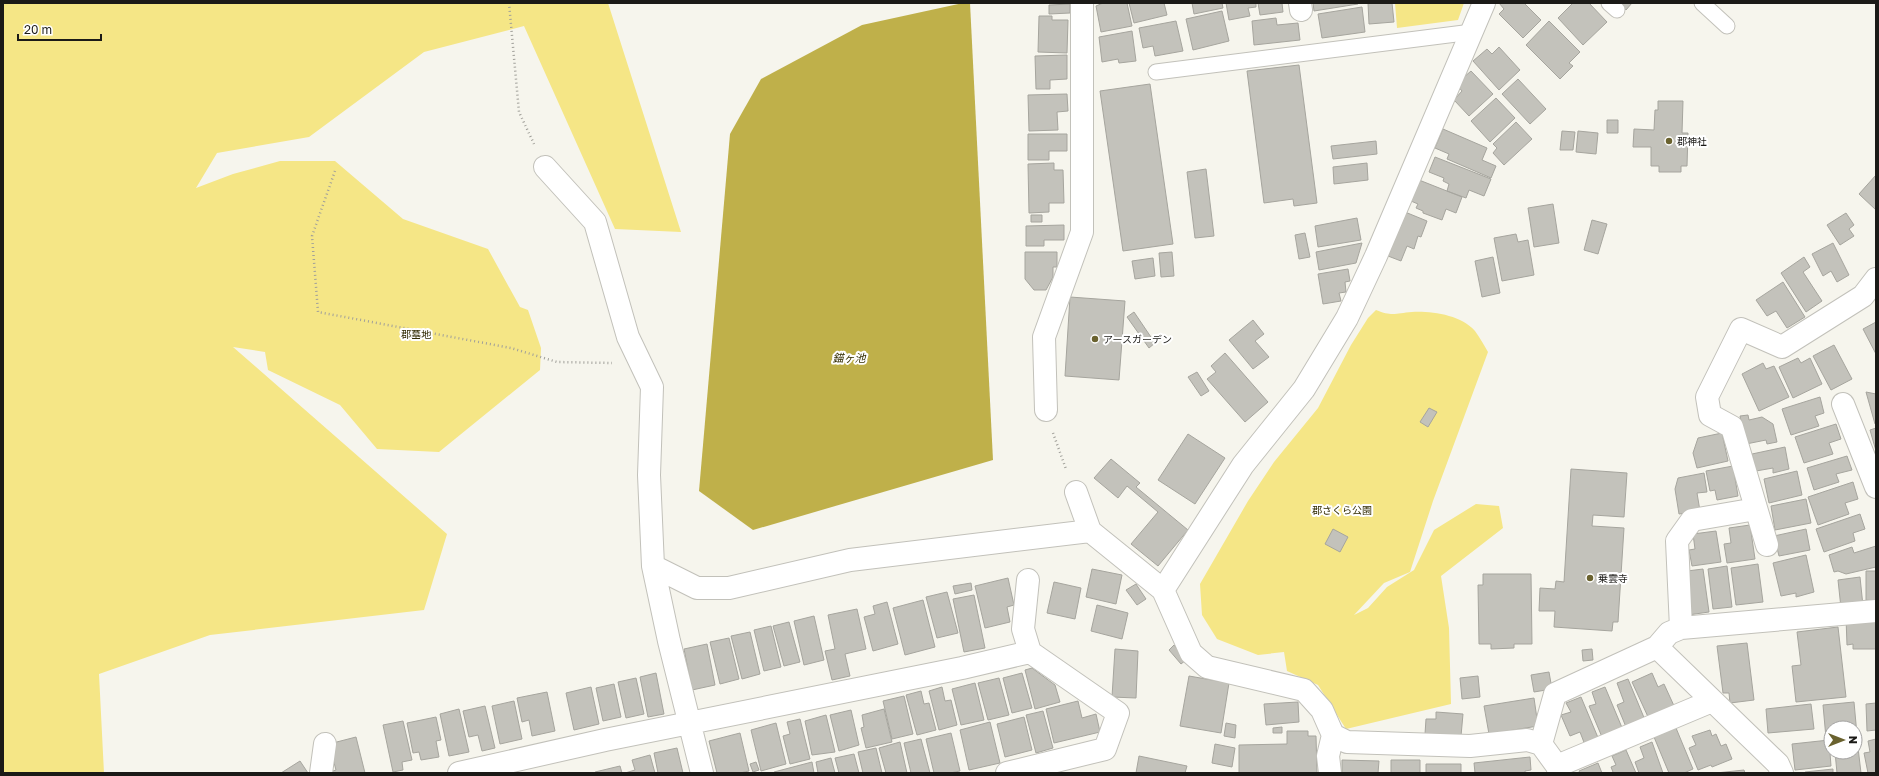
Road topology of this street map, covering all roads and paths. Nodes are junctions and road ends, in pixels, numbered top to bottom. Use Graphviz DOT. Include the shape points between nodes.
graph roads {
  1 [pos="508,3"];
  2 [pos="1082,3"];
  3 [pos="1484,3"];
  4 [pos="1702,3"];
  5 [pos="1727,26"];
  6 [pos="1472,32"];
  7 [pos="1156,72"];
  8 [pos="545,167"];
  9 [pos="335,171"];
  10 [pos="1876,279"];
  11 [pos="641,363"];
  12 [pos="1842,404"];
  13 [pos="1046,410"];
  14 [pos="1876,486"];
  15 [pos="1076,492"];
  16 [pos="1756,509"];
  17 [pos="1090,531"];
  18 [pos="1767,545"];
  19 [pos="653,566"];
  20 [pos="1028,580"];
  21 [pos="1163,590"];
  22 [pos="1876,611"];
  23 [pos="1681,628"];
  24 [pos="1657,647"];
  25 [pos="1030,652"];
  26 [pos="1712,701"];
  27 [pos="689,723"];
  28 [pos="1334,735"];
  29 [pos="325,744"];
  30 [pos="1541,744"];
  31 [pos="1558,770"];
  32 [pos="322,773"];
  33 [pos="458,773"];
  34 [pos="702,773"];
  35 [pos="1007,773"];
  36 [pos="1330,773"];
  37 [pos="1782,773"];
  1 -- 8 [label="path" via="519,112"];
  2 -- 13 [label="street" via="1082,232 1044,337"];
  3 -- 6 [label="street"];
  4 -- 5 [label="lane"];
  6 -- 7 [label="lane"];
  6 -- 21 [label="street" via="1347,318 1304,389 1243,465"];
  8 -- 11 [label="street" via="595,222 628,338"];
  9 -- 11 [label="path" via="312,236 318,312 511,348 556,362"];
  10 -- 16 [label="street" via="1863,296 1782,347 1741,329 1707,397 1710,415 1732,427"];
  11 -- 19 [label="street" via="652,387 649,475"];
  12 -- 14 [label="street"];
  13 -- 15 [label="path"];
  15 -- 17 [label="street"];
  16 -- 18 [label="street"];
  16 -- 23 [label="street" via="1692,520 1677,541"];
  17 -- 19 [label="street" via="850,560 729,588 697,588"];
  17 -- 21 [label="street"];
  19 -- 27 [label="street"];
  20 -- 25 [label="street" via="1023,629"];
  21 -- 28 [label="street" via="1191,653 1207,667 1304,690 1322,710"];
  22 -- 23 [label="street"];
  23 -- 24 [label="street" via="1670,633"];
  24 -- 26 [label="street"];
  24 -- 30 [label="street" via="1555,694"];
  25 -- 27 [label="street"];
  25 -- 35 [label="street" via="1118,713 1105,749"];
  26 -- 31 [label="street"];
  26 -- 37 [label="street" via="1778,764"];
  27 -- 33 [label="street"];
  27 -- 34 [label="street"];
  28 -- 30 [label="street" via="1347,742 1470,746 1527,740"];
  28 -- 36 [label="street" via="1328,756"];
  29 -- 32 [label="street"];
  30 -- 31 [label="street"];
}
